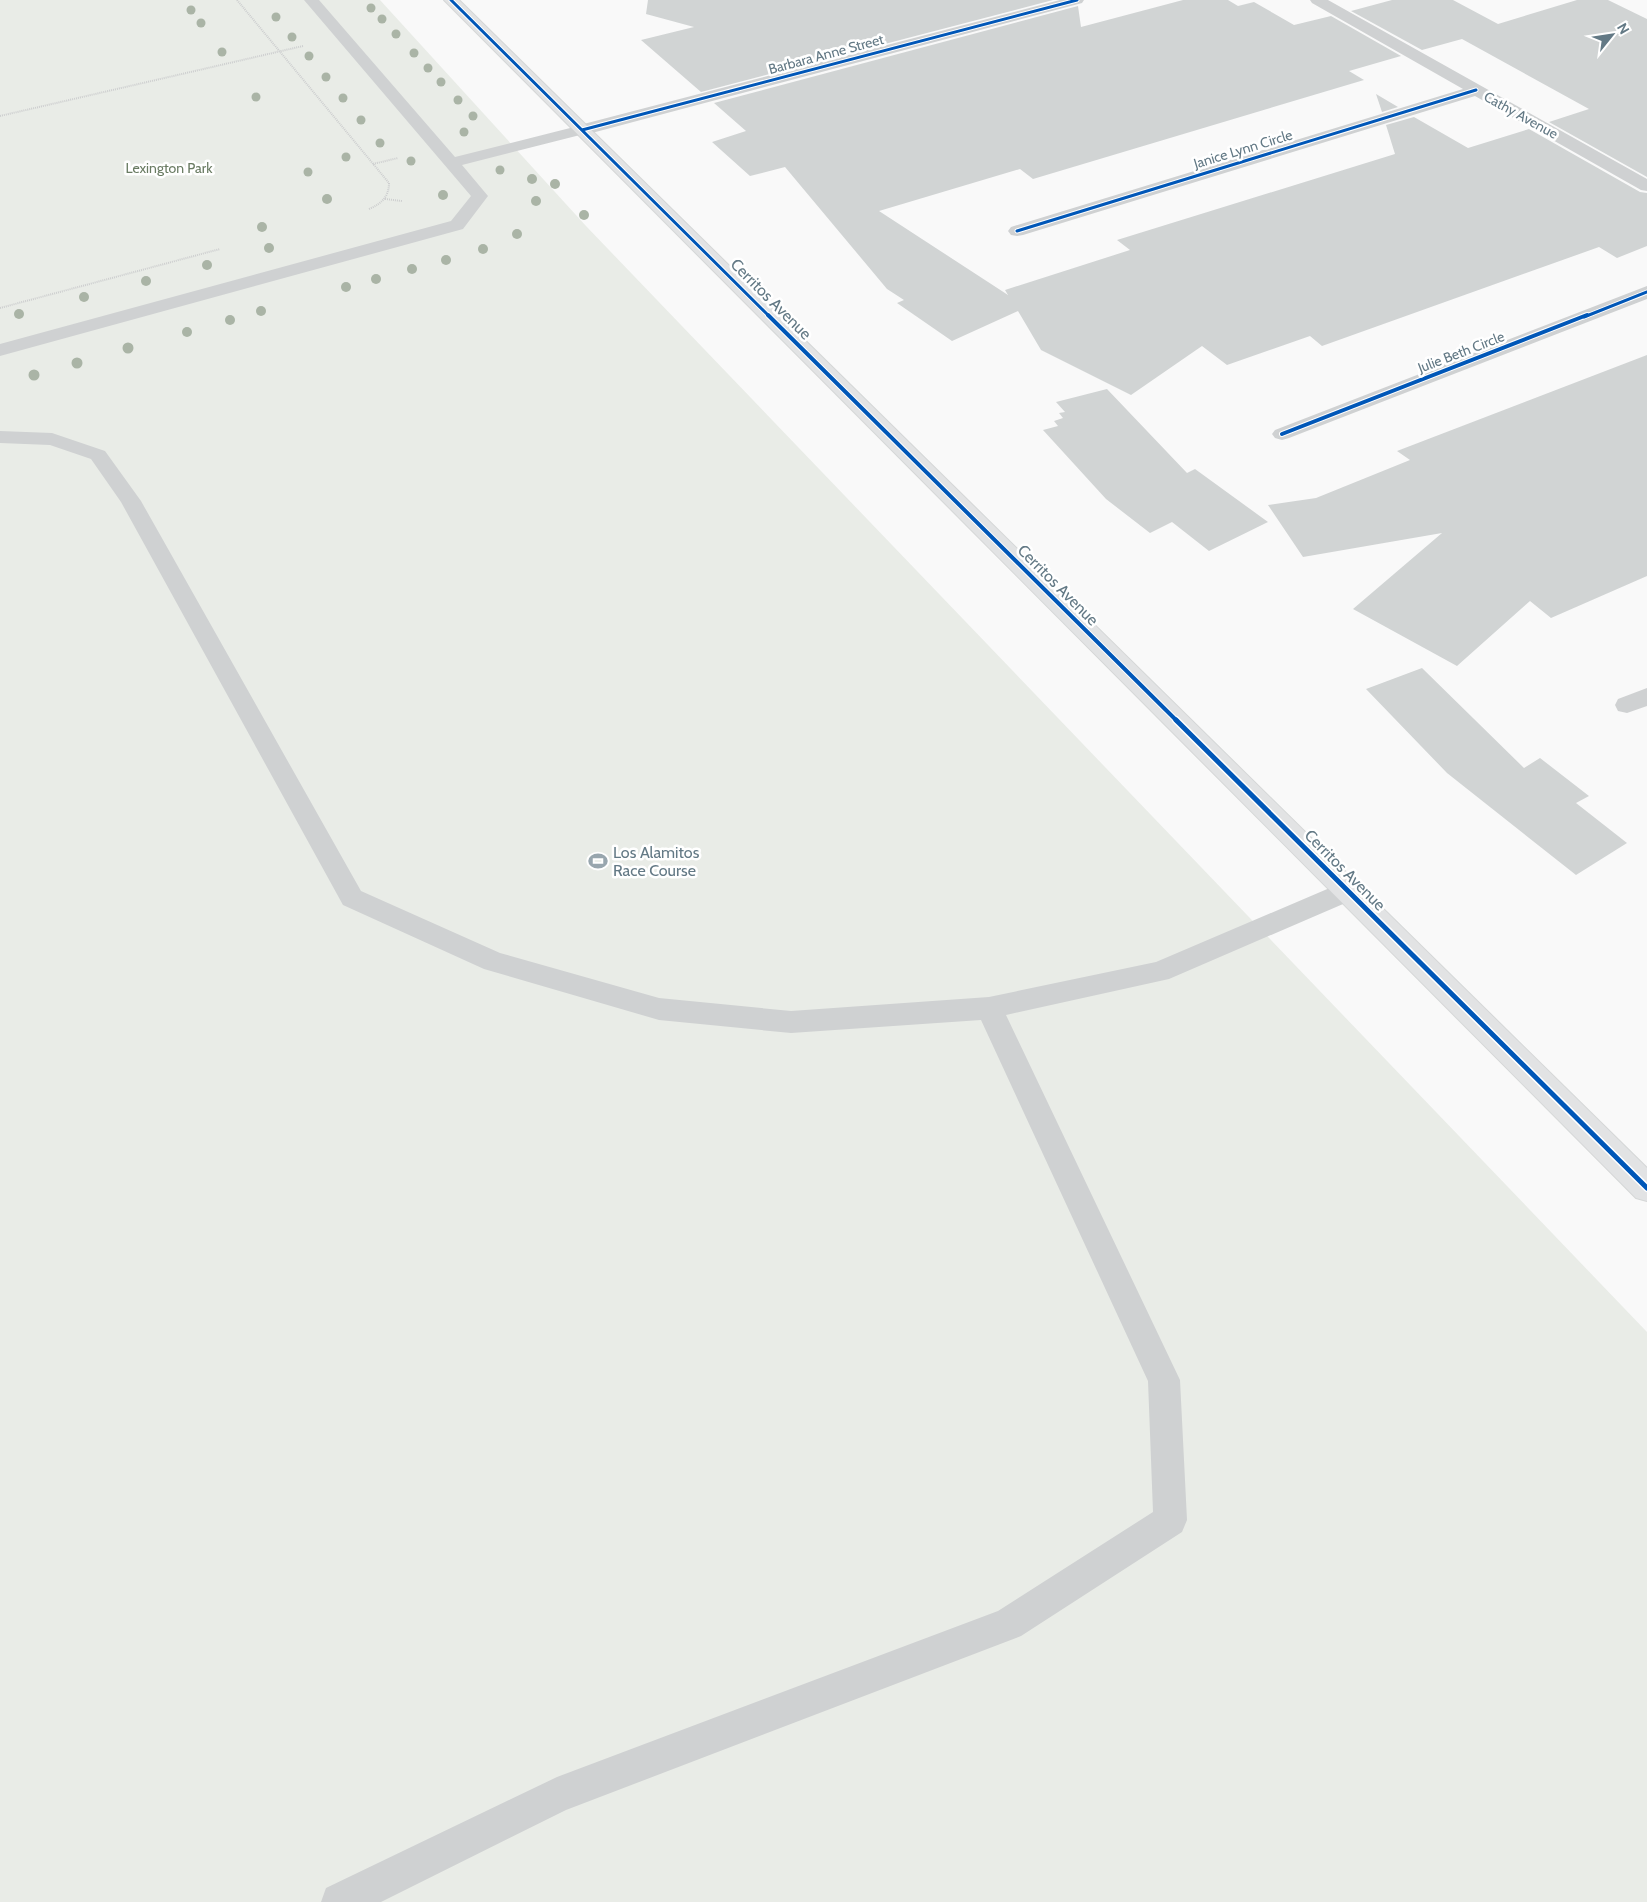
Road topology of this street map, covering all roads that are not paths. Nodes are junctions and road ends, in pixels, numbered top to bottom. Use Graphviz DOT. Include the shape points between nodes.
graph roads {
  1 [pos="311,0"];
  2 [pos="451,0"];
  3 [pos="1076,0"];
  4 [pos="1317,0"];
  5 [pos="1476,90"];
  6 [pos="582,130"];
  7 [pos="451,163"];
  8 [pos="1647,186"];
  9 [pos="1017,231"];
  10 [pos="1647,292"];
  11 [pos="0,350"];
  12 [pos="1282,434"];
  13 [pos="0,438"];
  14 [pos="1348,891"];
  15 [pos="989,1008"];
  16 [pos="1647,1188"];
  17 [pos="340,1902"];
  1 -- 7 [label="lane"];
  2 -- 6 [label="main road, Cerritos Avenue"];
  3 -- 6 [label="street, Barbara Anne Street"];
  4 -- 5 [label="street, Cathy Avenue"];
  5 -- 8 [label="street, Cathy Avenue"];
  5 -- 9 [label="street, Janice Lynn Circle"];
  6 -- 7 [label="lane"];
  6 -- 14 [label="main road, Cerritos Avenue"];
  7 -- 11 [label="lane" via="480,196 457,225"];
  10 -- 12 [label="street, Julie Beth Circle"];
  13 -- 15 [label="lane" via="52,439 98,455 131,501 352,898 493,962 659,1009 791,1022"];
  14 -- 15 [label="lane" via="1160,972"];
  14 -- 16 [label="main road, Cerritos Avenue"];
  15 -- 17 [label="lane" via="1164,1380 1170,1520 1009,1624 557,1795"];
}
